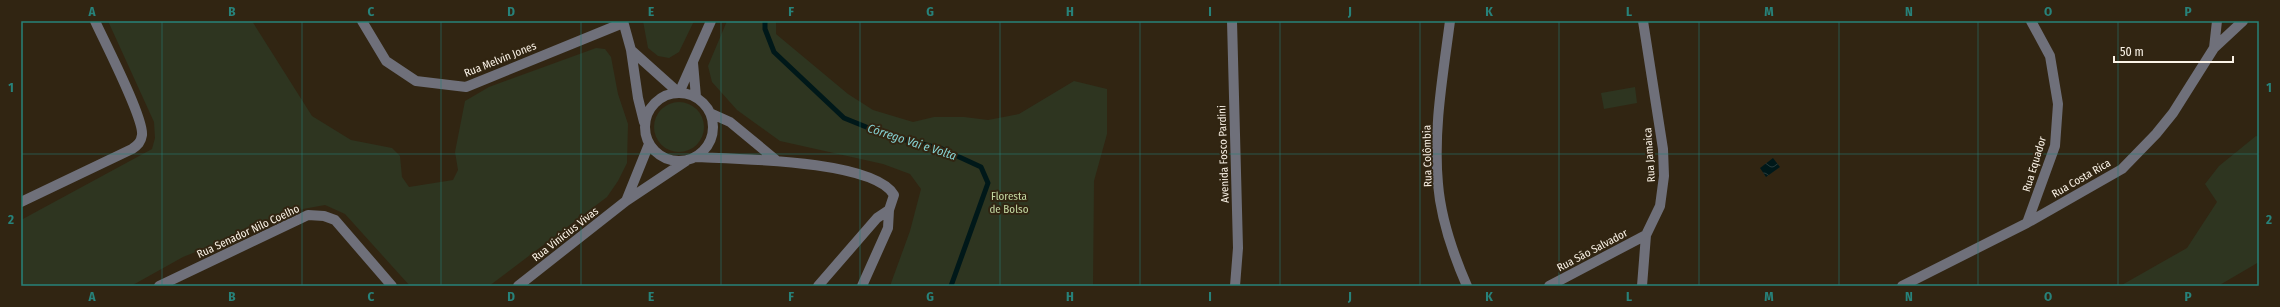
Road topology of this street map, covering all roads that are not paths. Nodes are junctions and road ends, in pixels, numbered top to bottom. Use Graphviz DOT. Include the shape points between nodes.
graph roads {
  1 [pos="95,21"];
  2 [pos="362,21"];
  3 [pos="711,21"];
  4 [pos="1232,21"];
  5 [pos="1450,21"];
  6 [pos="1643,21"];
  7 [pos="2031,21"];
  8 [pos="2217,21"];
  9 [pos="2243,21"];
  10 [pos="623,22"];
  11 [pos="2214,48"];
  12 [pos="631,50"];
  13 [pos="693,63"];
  14 [pos="679,93"];
  15 [pos="696,97"];
  16 [pos="710,113"];
  17 [pos="645,124"];
  18 [pos="649,144"];
  19 [pos="696,157"];
  20 [pos="776,160"];
  21 [pos="686,161"];
  22 [pos="626,201"];
  23 [pos="21,202"];
  24 [pos="889,210"];
  25 [pos="2027,223"];
  26 [pos="1646,235"];
  27 [pos="175,283"];
  28 [pos="159,286"];
  29 [pos="392,286"];
  30 [pos="518,286"];
  31 [pos="818,286"];
  32 [pos="862,286"];
  33 [pos="1235,286"];
  34 [pos="1468,286"];
  35 [pos="1549,286"];
  36 [pos="1642,286"];
  37 [pos="1902,286"];
  1 -- 23 [label="street" via="137,115 142,133 140,143"];
  2 -- 10 [label="street, Rua Melvin Jones" via="386,61 416,81 466,87"];
  3 -- 13 [label="street"];
  4 -- 33 [label="street, Avenida Fosco Pardini" via="1238,248"];
  5 -- 34 [label="street, Rua Colômbia" via="1438,120 1438,184 1449,241"];
  6 -- 26 [label="street, Rua Jamaica" via="1663,149 1664,176 1660,206"];
  7 -- 25 [label="street, Rua Equador" via="2050,56 2058,104 2054,146"];
  8 -- 11 [label="street"];
  9 -- 11 [label="street, Rua Costa Rica"];
  10 -- 12 [label="street"];
  11 -- 25 [label="street, Rua Costa Rica" via="2173,113 2122,169"];
  12 -- 14 [label="street"];
  12 -- 17 [label="street" via="638,98"];
  13 -- 14 [label="street"];
  13 -- 15 [label="street"];
  14 -- 15 [label="street"];
  14 -- 17 [label="street" via="669,94 660,99 647,114"];
  15 -- 16 [label="street"];
  16 -- 19 [label="street" via="713,123 710,142"];
  16 -- 20 [label="street" via="730,122"];
  17 -- 18 [label="street"];
  18 -- 21 [label="street" via="656,153 665,158"];
  18 -- 22 [label="street, Rua Vinícius Vivas"];
  19 -- 20 [label="street"];
  19 -- 21 [label="street"];
  20 -- 24 [label="street" via="843,170 879,181 890,188 894,196"];
  21 -- 22 [label="street, Rua Vinícius Vivas"];
  22 -- 30 [label="street, Rua Vinícius Vivas"];
  24 -- 31 [label="street" via="877,218"];
  24 -- 32 [label="street" via="888,228"];
  25 -- 37 [label="street, Rua Costa Rica"];
  26 -- 35 [label="street, Rua São Salvador"];
  26 -- 36 [label="street, Rua Jamaica"];
  27 -- 28 [label="street, Rua Senador Nilo Coelho"];
  27 -- 29 [label="street, Rua Senador Nilo Coelho" via="308,216 324,216 335,220"];
}
